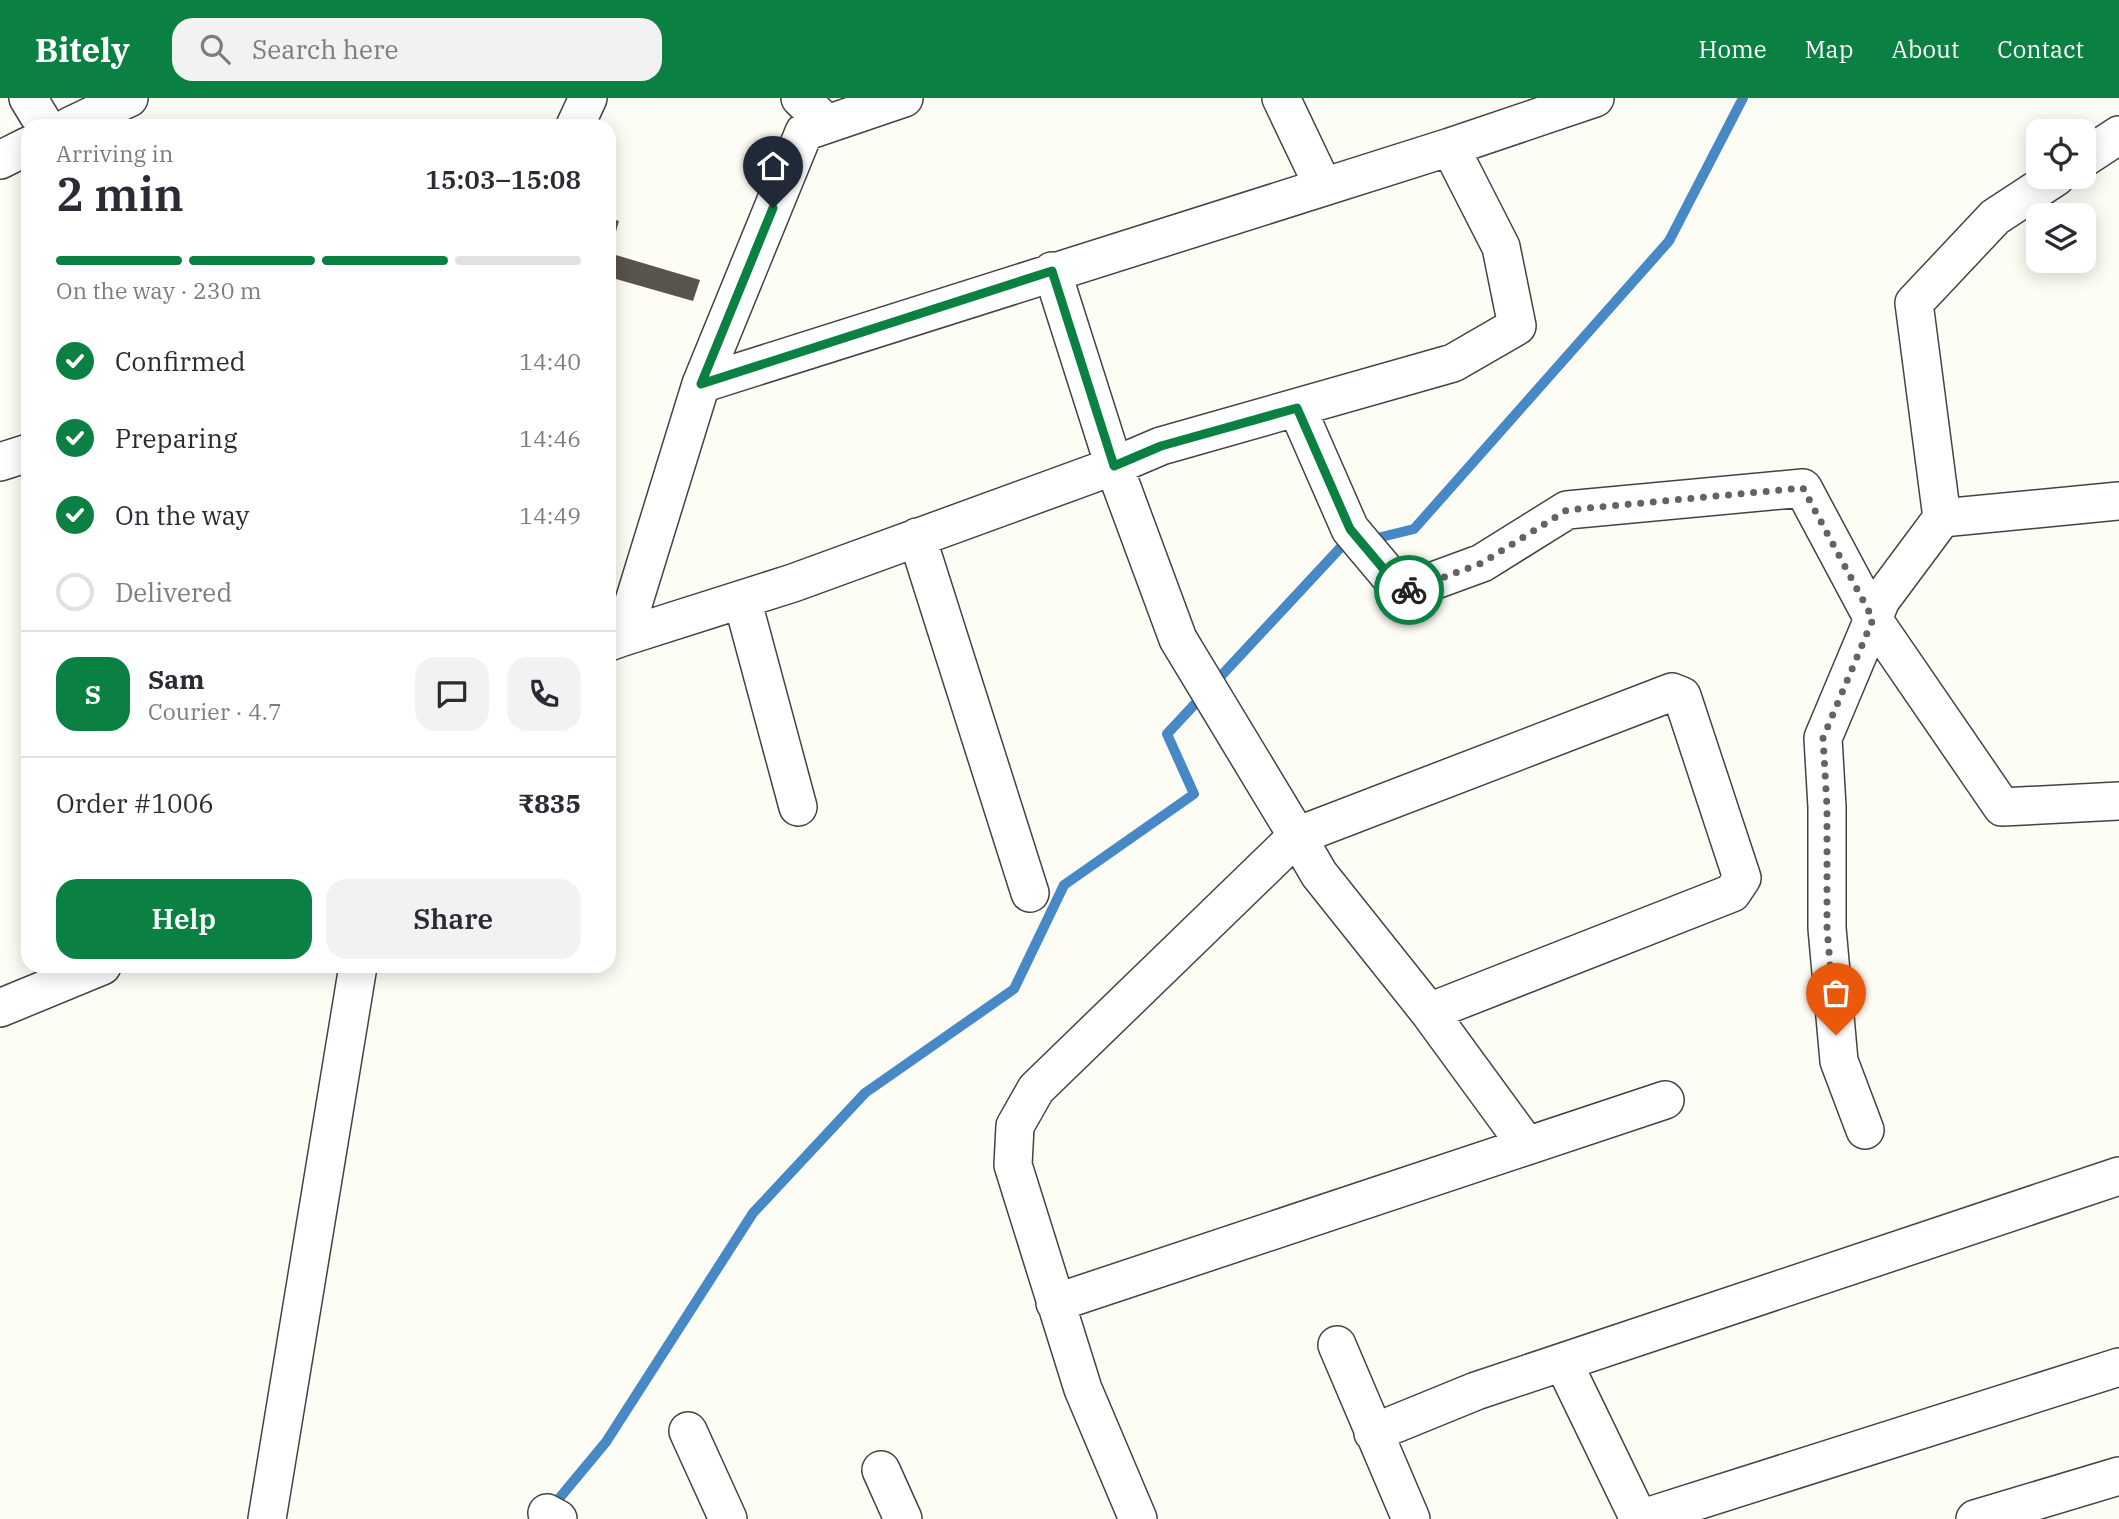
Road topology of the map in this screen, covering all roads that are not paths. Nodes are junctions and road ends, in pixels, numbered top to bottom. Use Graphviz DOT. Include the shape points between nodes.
graph roads {
  1 [pos="28,98"];
  2 [pos="129,98"];
  3 [pos="588,98"];
  4 [pos="800,98"];
  5 [pos="904,98"];
  6 [pos="1281,98"];
  7 [pos="1595,98"];
  8 [pos="41,119"];
  9 [pos="85,119"];
  10 [pos="578,119"];
  11 [pos="827,124"];
  12 [pos="2119,135"];
  13 [pos="1450,147"];
  14 [pos="21,150"];
  15 [pos="2096,150"];
  16 [pos="0,160"];
  17 [pos="1324,187"];
  18 [pos="2038,189"];
  19 [pos="1052,271"];
  20 [pos="701,384"];
  21 [pos="1297,408"];
  22 [pos="21,455"];
  23 [pos="0,462"];
  24 [pos="1114,466"];
  25 [pos="2119,501"];
  26 [pos="1942,518"];
  27 [pos="917,537"];
  28 [pos="742,599"];
  29 [pos="1873,619"];
  30 [pos="616,639"];
  31 [pos="2119,801"];
  32 [pos="798,807"];
  33 [pos="1297,836"];
  34 [pos="1030,893"];
  35 [pos="85,973"];
  36 [pos="357,973"];
  37 [pos="0,1008"];
  38 [pos="1429,1012"];
  39 [pos="1665,1100"];
  40 [pos="1865,1130"];
  41 [pos="1527,1146"];
  42 [pos="2119,1176"];
  43 [pos="1055,1303"];
  44 [pos="1337,1345"];
  45 [pos="1563,1362"];
  46 [pos="2119,1367"];
  47 [pos="688,1431"];
  48 [pos="1373,1433"];
  49 [pos="881,1470"];
  50 [pos="2119,1476"];
  51 [pos="267,1519"];
  52 [pos="728,1519"];
  53 [pos="903,1519"];
  54 [pos="1138,1519"];
  55 [pos="1411,1519"];
  56 [pos="1639,1519"];
  57 [pos="1975,1519"];
  1 -- 8 [label="street"];
  2 -- 9 [label="street"];
  3 -- 10 [label="street"];
  4 -- 11 [label="street"];
  5 -- 11 [label="street"];
  6 -- 17 [label="street"];
  7 -- 13 [label="street"];
  11 -- 20 [label="street" via="804,132"];
  12 -- 15 [label="street"];
  13 -- 17 [label="street"];
  13 -- 21 [label="street" via="1501,247 1517,326 1453,363"];
  14 -- 16 [label="street"];
  17 -- 19 [label="street"];
  18 -- 26 [label="street" via="1996,218 1914,303"];
  19 -- 20 [label="street"];
  19 -- 24 [label="street"];
  20 -- 30 [label="street"];
  21 -- 24 [label="street" via="1161,446"];
  21 -- 29 [label="street" via="1350,529 1403,592 1482,563 1567,510 1803,488"];
  22 -- 23 [label="street"];
  24 -- 27 [label="street"];
  24 -- 33 [label="street" via="1178,639"];
  25 -- 26 [label="street"];
  26 -- 29 [label="street" via="1881,600"];
  27 -- 28 [label="street"];
  27 -- 34 [label="street"];
  28 -- 30 [label="street"];
  28 -- 32 [label="street"];
  29 -- 31 [label="street" via="2002,807"];
  29 -- 40 [label="street" via="1823,738 1827,928 1839,1061"];
  33 -- 38 [label="street" via="1319,874"];
  33 -- 38 [label="street" via="1672,692 1682,696 1742,878 1732,893"];
  33 -- 43 [label="street" via="1036,1089 1016,1126 1013,1165"];
  35 -- 37 [label="street"];
  36 -- 51 [label="street"];
  38 -- 41 [label="street"];
  39 -- 41 [label="street"];
  41 -- 43 [label="street"];
  42 -- 45 [label="street"];
  43 -- 54 [label="street" via="1083,1389"];
  44 -- 48 [label="street"];
  45 -- 48 [label="street"];
  45 -- 56 [label="street"];
  46 -- 56 [label="street"];
  47 -- 52 [label="street"];
  48 -- 55 [label="street"];
  49 -- 53 [label="street"];
  50 -- 57 [label="street"];
}
